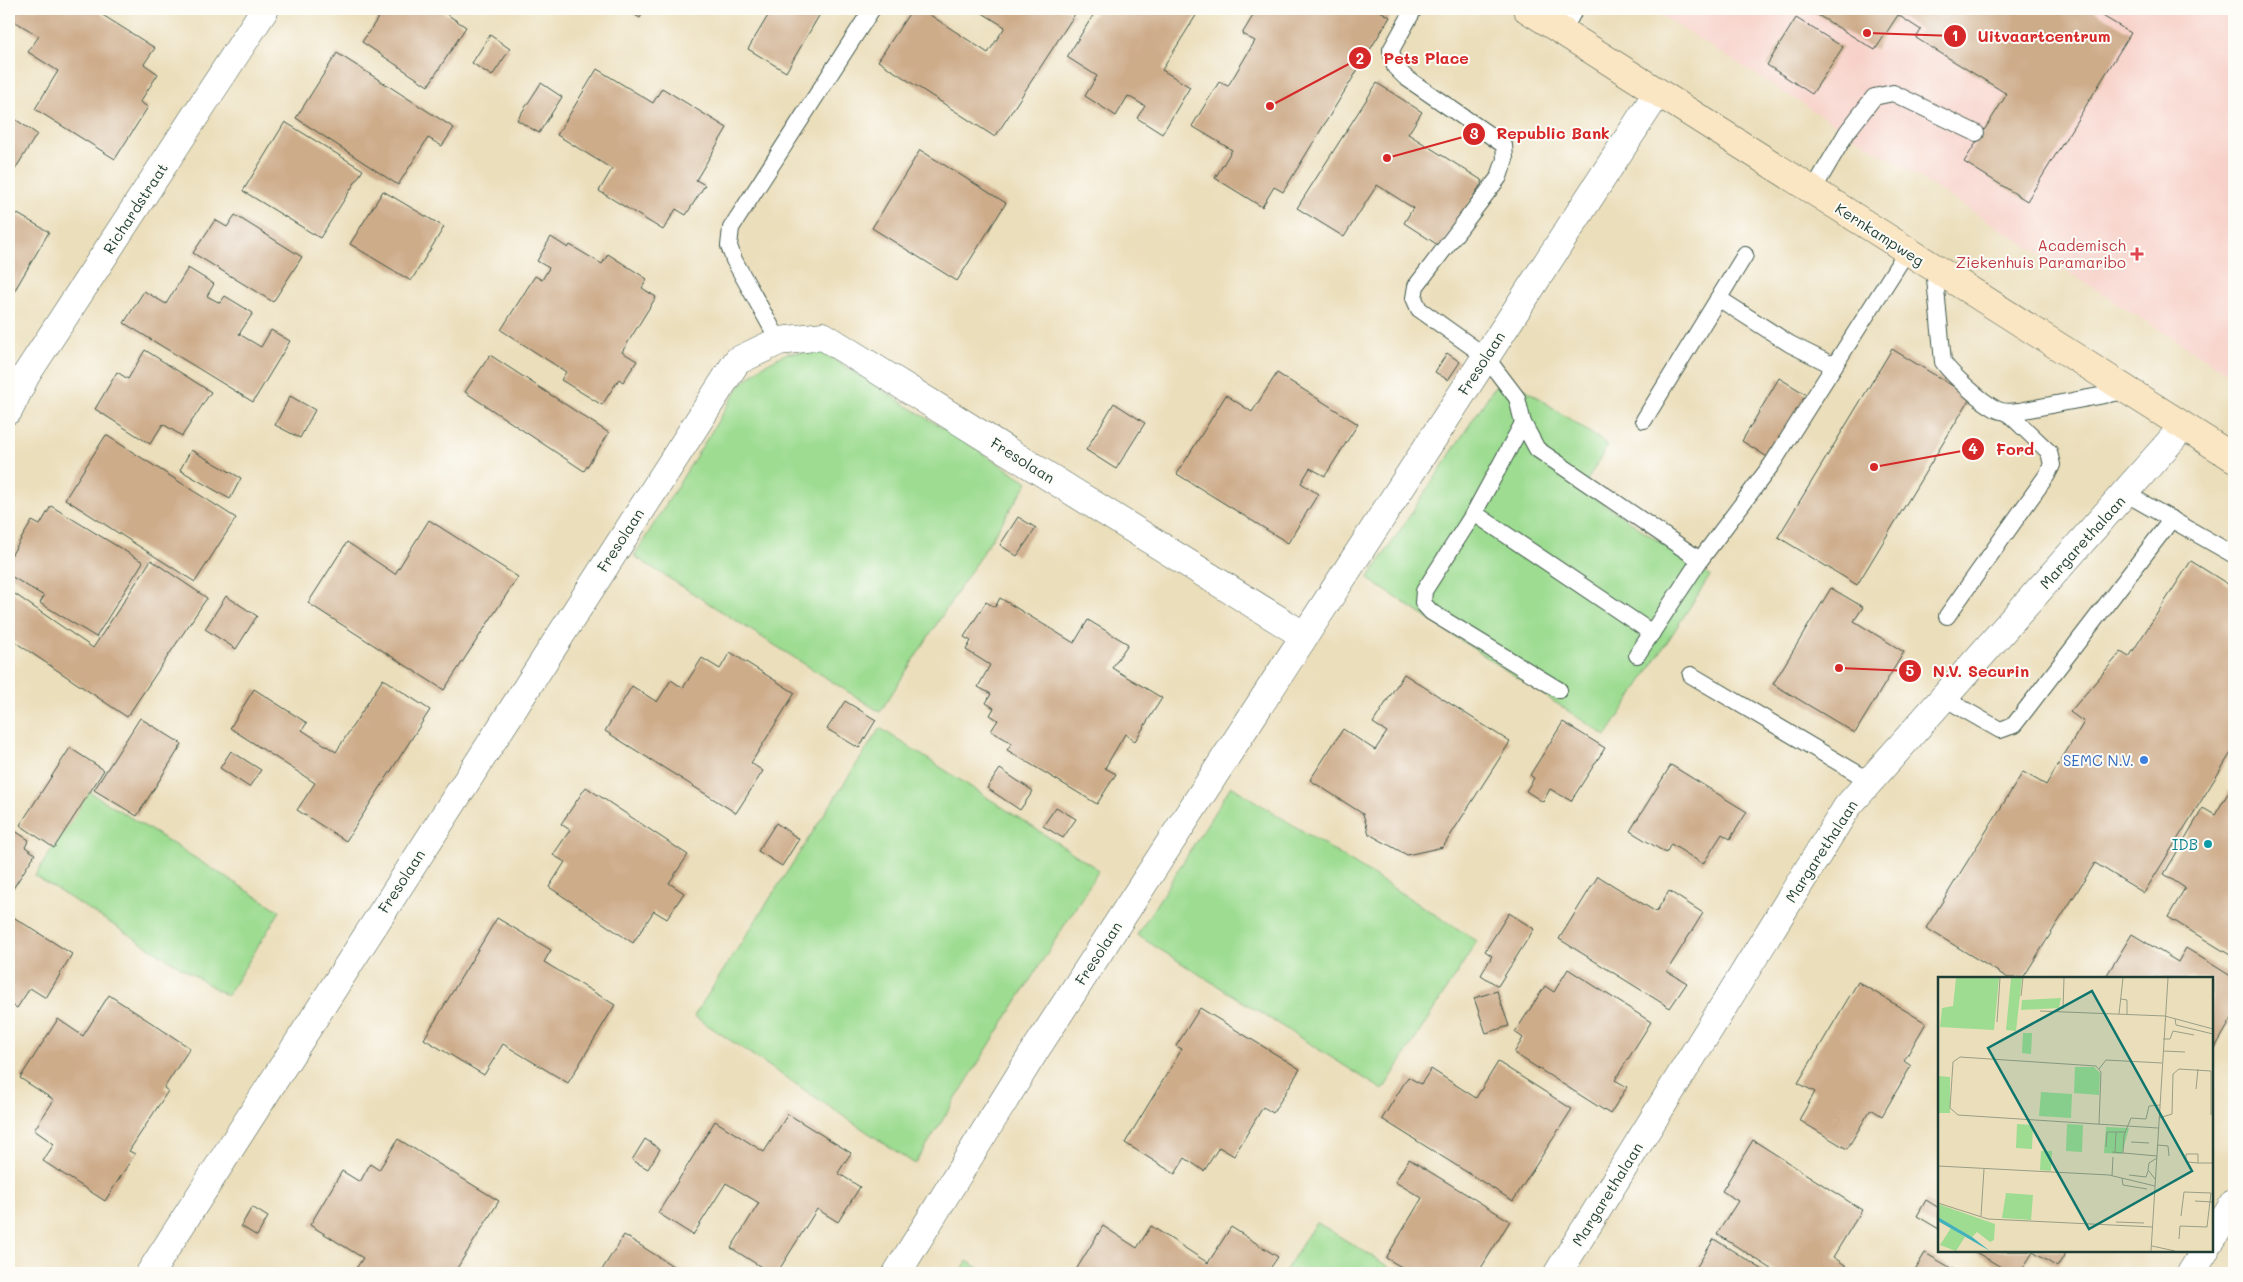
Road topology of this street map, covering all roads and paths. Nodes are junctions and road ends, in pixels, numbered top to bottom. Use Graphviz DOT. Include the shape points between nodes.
graph roads {
  1 [pos="265,9"];
  2 [pos="872,9"];
  3 [pos="1414,9"];
  4 [pos="1527,9"];
  5 [pos="1569,20"];
  6 [pos="1658,92"];
  7 [pos="1976,133"];
  8 [pos="1813,190"];
  9 [pos="1907,251"];
  10 [pos="1745,255"];
  11 [pos="1934,268"];
  12 [pos="1718,298"];
  13 [pos="779,341"];
  14 [pos="1486,356"];
  15 [pos="1834,366"];
  16 [pos="17,370"];
  17 [pos="2126,390"];
  18 [pos="9,410"];
  19 [pos="2007,412"];
  20 [pos="1644,420"];
  21 [pos="1523,423"];
  22 [pos="2184,427"];
  23 [pos="2234,458"];
  24 [pos="2125,493"];
  25 [pos="1474,513"];
  26 [pos="2172,519"];
  27 [pos="2234,555"];
  28 [pos="1700,560"];
  29 [pos="1948,616"];
  30 [pos="1652,633"];
  31 [pos="1304,635"];
  32 [pos="1637,655"];
  33 [pos="1691,676"];
  34 [pos="1559,690"];
  35 [pos="1944,698"];
  36 [pos="1870,781"];
  37 [pos="2234,1203"];
  38 [pos="2213,1237"];
  39 [pos="2204,1252"];
  40 [pos="150,1273"];
  41 [pos="897,1273"];
  42 [pos="1558,1273"];
  43 [pos="2191,1273"];
  1 -- 16 [label="street, Richardstraat"];
  2 -- 13 [label="lane" via="730,228 729,246 734,260"];
  3 -- 14 [label="lane" via="1391,50 1395,67 1504,145 1505,159 1499,177 1416,286 1414,298 1419,309"];
  4 -- 5 [label="street, Kernkampweg"];
  5 -- 6 [label="street, Kernkampweg"];
  6 -- 8 [label="street, Kernkampweg"];
  6 -- 14 [label="street, Fresolaan"];
  7 -- 8 [label="lane" via="1893,93 1874,97 1846,132"];
  8 -- 9 [label="street, Kernkampweg"];
  9 -- 11 [label="street, Kernkampweg"];
  9 -- 15 [label="lane"];
  10 -- 12 [label="lane"];
  11 -- 17 [label="street, Kernkampweg"];
  11 -- 19 [label="lane" via="1943,362 1950,372 1996,409"];
  12 -- 15 [label="lane" via="1790,344"];
  12 -- 20 [label="lane"];
  13 -- 31 [label="street, Fresolaan" via="823,336"];
  13 -- 40 [label="street, Fresolaan" via="737,361"];
  14 -- 21 [label="lane" via="1517,398"];
  14 -- 31 [label="street, Fresolaan"];
  15 -- 28 [label="lane" via="1772,464"];
  16 -- 18 [label="street, Richardstraat"];
  17 -- 19 [label="lane"];
  17 -- 22 [label="street, Kernkampweg"];
  19 -- 29 [label="lane" via="2049,452 2052,465"];
  21 -- 25 [label="lane"];
  21 -- 28 [label="lane" via="1537,449"];
  22 -- 23 [label="street, Kernkampweg"];
  22 -- 24 [label="street, Margarethalaan"];
  24 -- 26 [label="lane"];
  24 -- 35 [label="street, Margarethalaan"];
  25 -- 30 [label="lane"];
  25 -- 34 [label="lane" via="1424,592 1423,603 1431,612"];
  26 -- 27 [label="lane"];
  26 -- 35 [label="lane" via="2014,725 2000,730"];
  28 -- 30 [label="lane"];
  30 -- 32 [label="lane"];
  31 -- 41 [label="street, Fresolaan" via="1036,1048"];
  33 -- 36 [label="lane"];
  35 -- 36 [label="street, Margarethalaan"];
  36 -- 42 [label="street, Margarethalaan" via="1847,806"];
  37 -- 38 [label="street"];
  39 -- 43 [label="street"];
}
